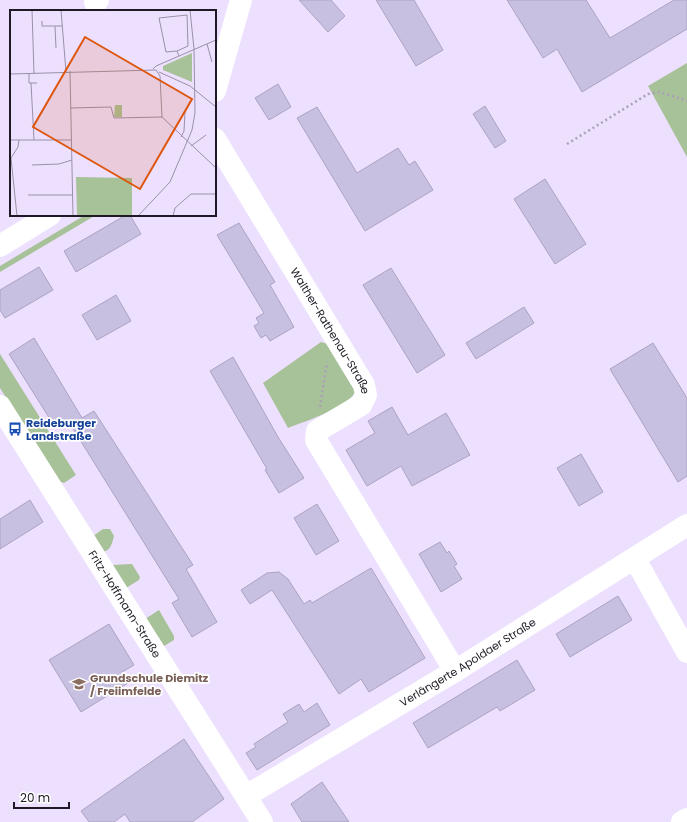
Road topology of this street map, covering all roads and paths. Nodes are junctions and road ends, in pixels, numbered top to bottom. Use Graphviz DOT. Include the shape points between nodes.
graph roads {
  1 [pos="241,0"];
  2 [pos="216,88"];
  3 [pos="687,101"];
  4 [pos="216,141"];
  5 [pos="568,144"];
  6 [pos="48,216"];
  7 [pos="0,246"];
  8 [pos="332,330"];
  9 [pos="0,406"];
  10 [pos="316,431"];
  11 [pos="687,525"];
  12 [pos="635,559"];
  13 [pos="687,652"];
  14 [pos="455,671"];
  15 [pos="246,796"];
  16 [pos="687,818"];
  17 [pos="256,820"];
  18 [pos="682,822"];
  1 -- 2 [label="street"];
  3 -- 5 [label="path" via="660,92 648,94"];
  4 -- 8 [label="street, Walther-Rathenau-Straße"];
  6 -- 7 [label="street"];
  8 -- 10 [label="path"];
  8 -- 10 [label="street, Walther-Rathenau-Straße" via="364,385 366,395 361,405"];
  9 -- 15 [label="street, Fritz-Hoffmann-Straße"];
  10 -- 14 [label="street" via="316,440"];
  11 -- 12 [label="street, Verlängerte Apoldaer Straße"];
  12 -- 13 [label="street"];
  12 -- 14 [label="street, Verlängerte Apoldaer Straße"];
  14 -- 15 [label="street, Verlängerte Apoldaer Straße"];
  15 -- 17 [label="street, Fritz-Hoffmann-Straße"];
  16 -- 18 [label="street"];
}
